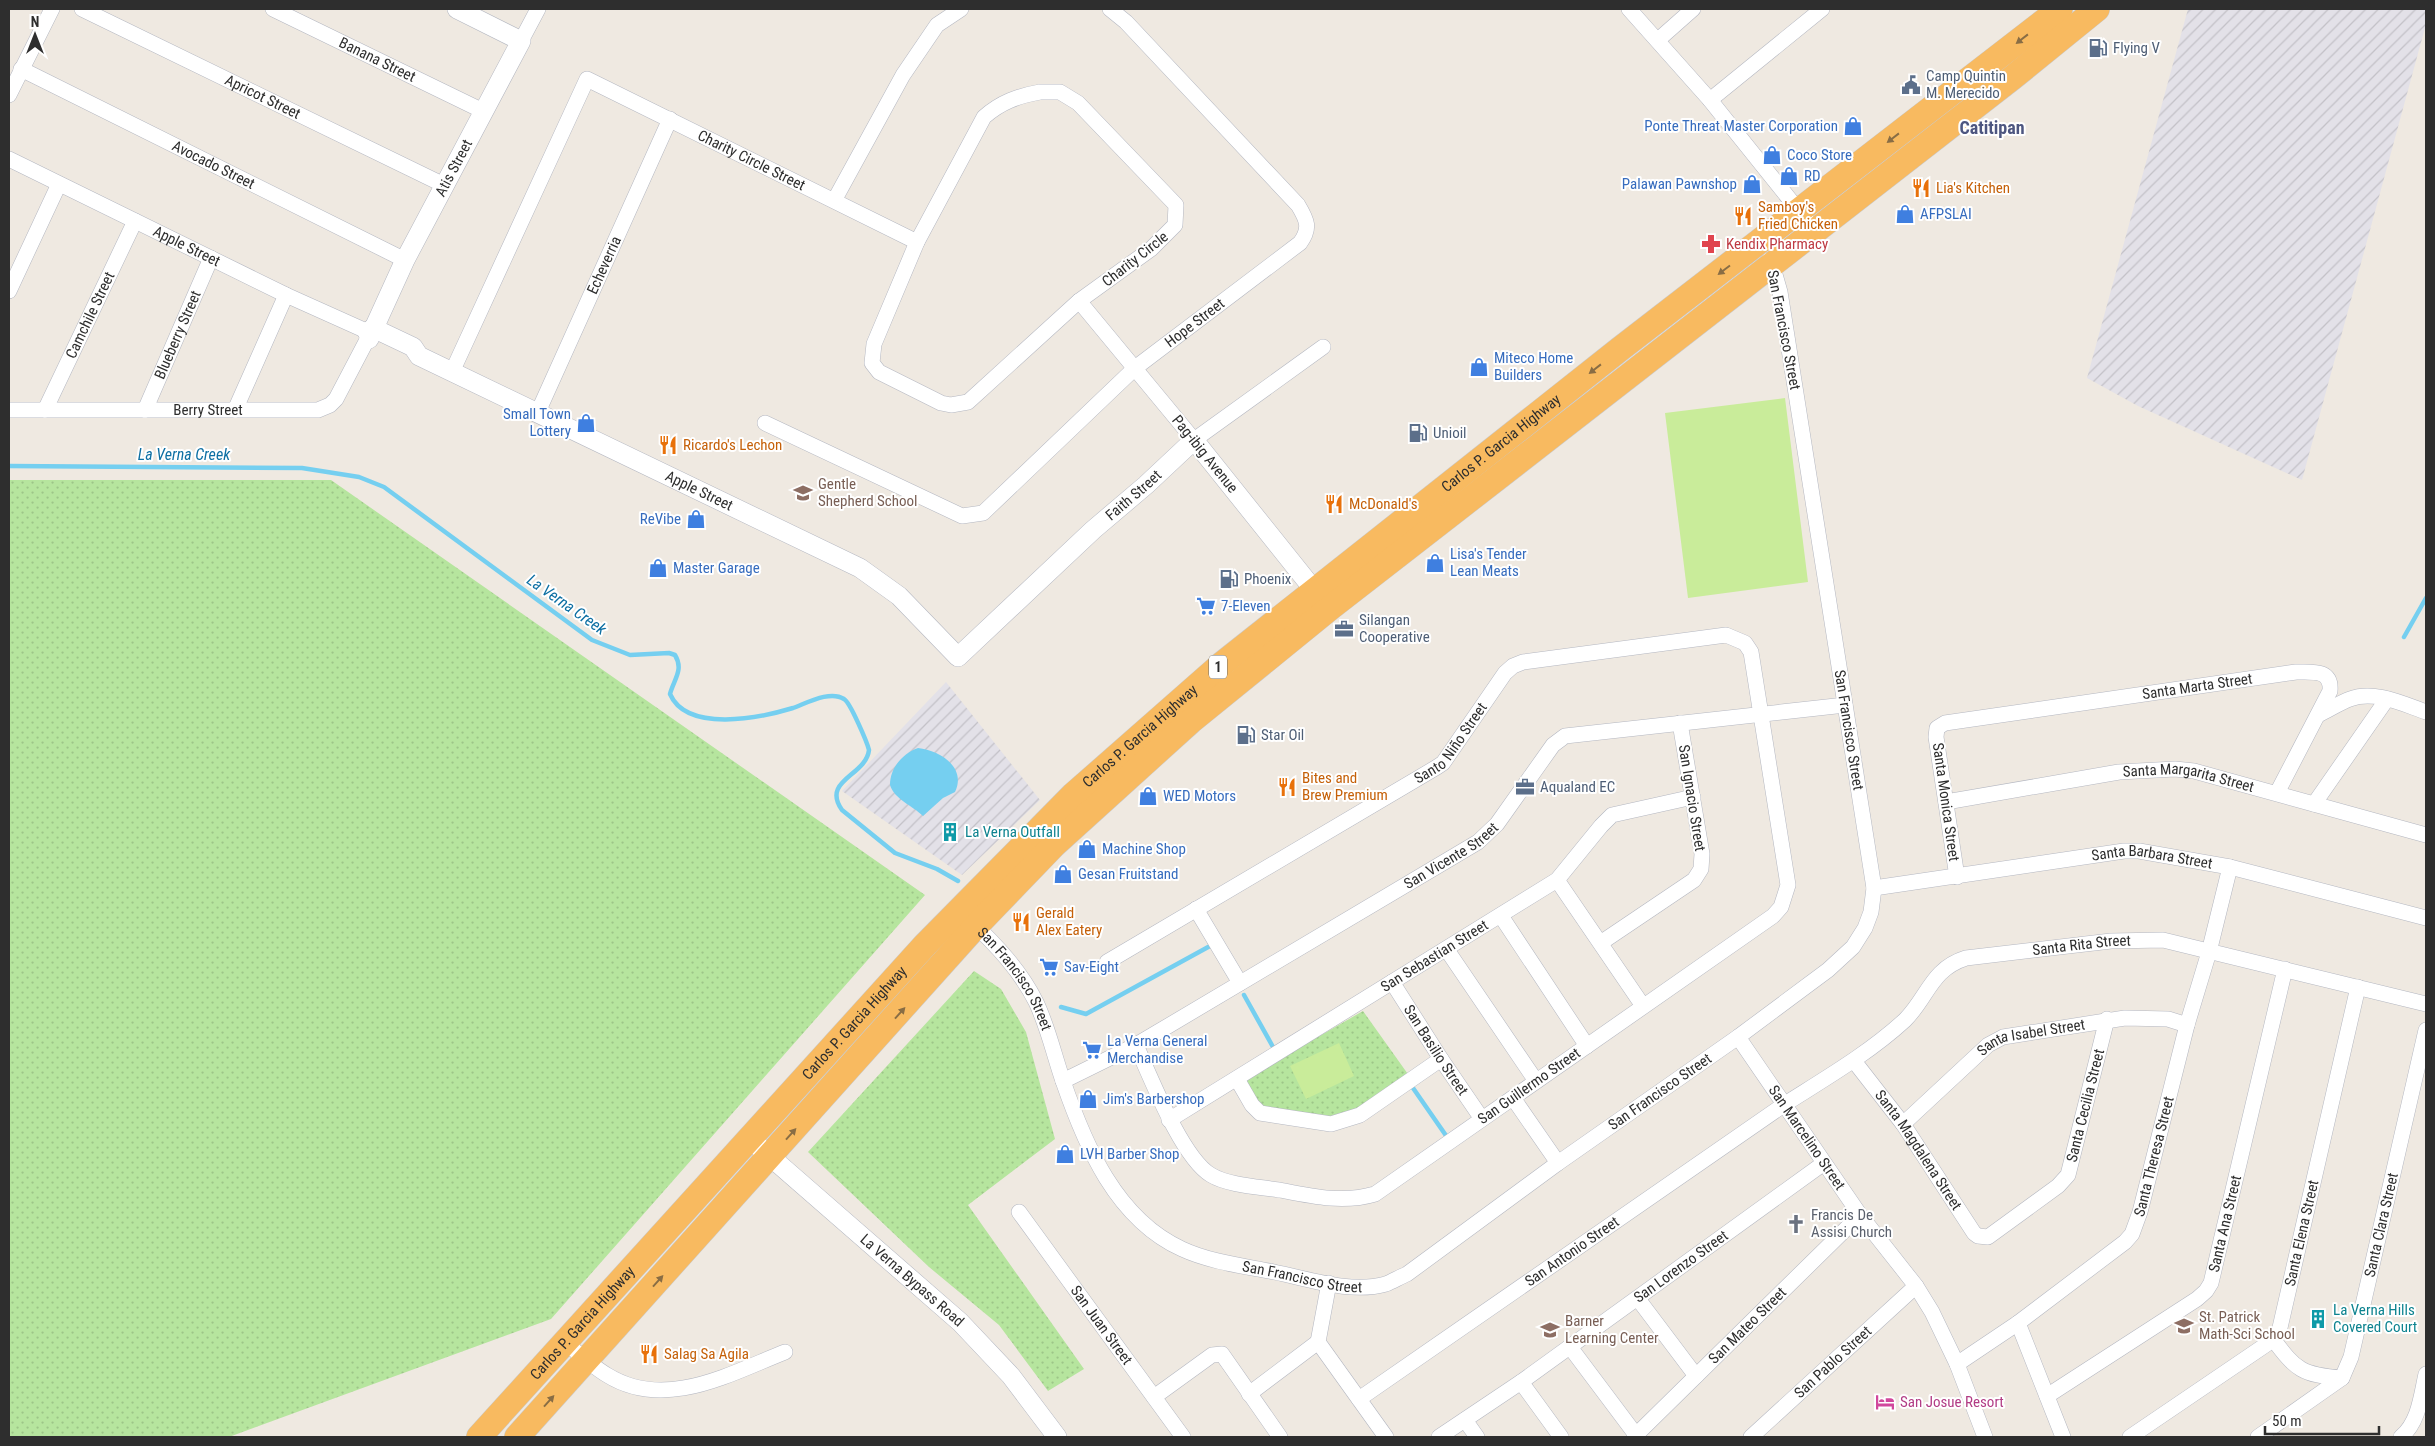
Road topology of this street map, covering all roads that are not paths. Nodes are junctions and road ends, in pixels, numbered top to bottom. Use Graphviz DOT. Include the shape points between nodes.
graph roads {
  1 [pos="52,9"];
  2 [pos="82,9"];
  3 [pos="272,9"];
  4 [pos="457,9"];
  5 [pos="538,9"];
  6 [pos="961,9"];
  7 [pos="1110,9"];
  8 [pos="1629,9"];
  9 [pos="1692,9"];
  10 [pos="1822,9"];
  11 [pos="2060,9"];
  12 [pos="2097,9"];
  13 [pos="1658,40"];
  14 [pos="521,41"];
  15 [pos="21,69"];
  16 [pos="9,95"];
  17 [pos="1710,100"];
  18 [pos="483,111"];
  19 [pos="670,119"];
  20 [pos="9,159"];
  21 [pos="59,184"];
  22 [pos="444,185"];
  23 [pos="835,200"];
  24 [pos="1799,212"];
  25 [pos="135,221"];
  26 [pos="1814,231"];
  27 [pos="917,242"];
  28 [pos="1757,245"];
  29 [pos="211,258"];
  30 [pos="405,260"];
  31 [pos="1772,264"];
  32 [pos="9,291"];
  33 [pos="286,295"];
  34 [pos="1079,300"];
  35 [pos="368,332"];
  36 [pos="1323,347"];
  37 [pos="1135,368"];
  38 [pos="452,372"];
  39 [pos="9,410"];
  40 [pos="45,410"];
  41 [pos="145,410"];
  42 [pos="234,410"];
  43 [pos="538,412"];
  44 [pos="765,423"];
  45 [pos="1194,440"];
  46 [pos="1468,469"];
  47 [pos="1484,490"];
  48 [pos="1322,599"];
  49 [pos="958,657"];
  50 [pos="2387,699"];
  51 [pos="1845,705"];
  52 [pos="1182,712"];
  53 [pos="2426,712"];
  54 [pos="1762,714"];
  55 [pos="2318,715"];
  56 [pos="1680,722"];
  57 [pos="1937,728"];
  58 [pos="2277,793"];
  59 [pos="1694,797"];
  60 [pos="1946,802"];
  61 [pos="2314,804"];
  62 [pos="2426,835"];
  63 [pos="2230,867"];
  64 [pos="1957,877"];
  65 [pos="1557,880"];
  66 [pos="1874,888"];
  67 [pos="958,908"];
  68 [pos="1196,909"];
  69 [pos="1501,916"];
  70 [pos="2426,918"];
  71 [pos="976,926"];
  72 [pos="1602,942"];
  73 [pos="1447,950"];
  74 [pos="2209,952"];
  75 [pos="1107,962"];
  76 [pos="2285,969"];
  77 [pos="1392,982"];
  78 [pos="1240,983"];
  79 [pos="2358,987"];
  80 [pos="2426,1004"];
  81 [pos="1643,1006"];
  82 [pos="2107,1019"];
  83 [pos="2186,1025"];
  84 [pos="2426,1030"];
  85 [pos="1738,1038"];
  86 [pos="1136,1044"];
  87 [pos="1587,1046"];
  88 [pos="1441,1059"];
  89 [pos="1854,1061"];
  90 [pos="1237,1079"];
  91 [pos="1063,1081"];
  92 [pos="1536,1081"];
  93 [pos="1512,1098"];
  94 [pos="1785,1104"];
  95 [pos="1482,1119"];
  96 [pos="1170,1120"];
  97 [pos="1903,1124"];
  98 [pos="750,1139"];
  99 [pos="770,1157"];
  100 [pos="1558,1164"];
  101 [pos="1824,1164"];
  102 [pos="1019,1212"];
  103 [pos="1860,1215"];
  104 [pos="1983,1237"];
  105 [pos="1328,1283"];
  106 [pos="1916,1286"];
  107 [pos="1638,1299"];
  108 [pos="2018,1324"];
  109 [pos="2273,1339"];
  110 [pos="566,1342"];
  111 [pos="1318,1342"];
  112 [pos="1570,1347"];
  113 [pos="785,1352"];
  114 [pos="586,1360"];
  115 [pos="1957,1364"];
  116 [pos="2426,1374"];
  117 [pos="1696,1376"];
  118 [pos="2342,1378"];
  119 [pos="1521,1382"];
  120 [pos="1249,1394"];
  121 [pos="2047,1396"];
  122 [pos="1154,1397"];
  123 [pos="1359,1399"];
  124 [pos="1465,1420"];
  125 [pos="1635,1436"];
  126 [pos="479,1437"];
  127 [pos="517,1437"];
  128 [pos="1057,1437"];
  129 [pos="1183,1437"];
  130 [pos="1280,1437"];
  131 [pos="1386,1437"];
  132 [pos="1439,1437"];
  133 [pos="1477,1437"];
  134 [pos="1561,1437"];
  135 [pos="1751,1437"];
  136 [pos="1985,1437"];
  137 [pos="2062,1437"];
  138 [pos="2130,1437"];
  139 [pos="2258,1437"];
  140 [pos="2401,1437"];
  1 -- 15 [label="street"];
  2 -- 22 [label="street, Apricot Street"];
  3 -- 18 [label="street, Banana Street"];
  4 -- 14 [label="street"];
  5 -- 14 [label="street, Atis Street"];
  6 -- 23 [label="street" via="937,25 903,75"];
  7 -- 37 [label="street, Hope Street" via="1126,22 1298,205 1308,228 1300,243 1290,252"];
  8 -- 13 [label="street"];
  9 -- 13 [label="street"];
  10 -- 17 [label="street"];
  11 -- 24 [label="highway, Carlos P. Garcia Highway / 1, one-way"];
  12 -- 26 [label="highway, Carlos P. Garcia Highway / 1"];
  13 -- 17 [label="street"];
  14 -- 18 [label="street, Atis Street"];
  15 -- 16 [label="street"];
  15 -- 30 [label="street, Avocado Street"];
  17 -- 24 [label="street"];
  18 -- 22 [label="street, Atis Street"];
  19 -- 23 [label="street, Charity Circle Street"];
  19 -- 38 [label="street, Charity Circle Street" via="587,79"];
  19 -- 43 [label="street, Echeverria"];
  20 -- 21 [label="street, Apple Street"];
  21 -- 25 [label="street, Apple Street"];
  21 -- 32 [label="street"];
  22 -- 30 [label="street, Atis Street"];
  23 -- 27 [label="street, Charity Circle Street"];
  24 -- 26 [label="street"];
  24 -- 28 [label="highway, Carlos P. Garcia Highway / 1"];
  25 -- 29 [label="street, Apple Street"];
  25 -- 40 [label="street, Camchile Street"];
  26 -- 31 [label="highway, Carlos P. Garcia Highway / 1"];
  27 -- 34 [label="street, Charity Circle" via="874,344 872,363 879,372 941,403 968,402"];
  27 -- 34 [label="street, Charity Circle" via="984,117 996,106 1017,97 1060,92 1078,103 1176,205 1177,214 1168,235"];
  28 -- 31 [label="street, San Francisco Street"];
  28 -- 46 [label="highway, Carlos P. Garcia Highway / 1, one-way"];
  29 -- 33 [label="street, Apple Street"];
  29 -- 41 [label="street, Blueberry Street"];
  30 -- 35 [label="street, Atis Street"];
  31 -- 47 [label="highway, Carlos P. Garcia Highway / 1"];
  31 -- 51 [label="street, San Francisco Street" via="1781,302"];
  33 -- 35 [label="street, Apple Street"];
  33 -- 42 [label="street"];
  34 -- 37 [label="street, Pag-ibig Avenue"];
  35 -- 38 [label="street, Apple Street" via="408,357 419,356"];
  35 -- 42 [label="street, Berry Street" via="336,399 330,405 309,411"];
  36 -- 45 [label="street, Faith Street"];
  37 -- 44 [label="street, Hope Street" via="983,513 978,514 962,516"];
  37 -- 45 [label="street, Pag-ibig Avenue"];
  38 -- 43 [label="street, Apple Street"];
  39 -- 40 [label="street, Berry Street"];
  40 -- 41 [label="street, Berry Street"];
  41 -- 42 [label="street, Berry Street"];
  43 -- 49 [label="street, Apple Street" via="860,568 899,596"];
  45 -- 48 [label="street, Pag-ibig Avenue"];
  45 -- 49 [label="street, Faith Street"];
  46 -- 47 [label="highway"];
  46 -- 48 [label="highway, Carlos P. Garcia Highway / 1"];
  47 -- 48 [label="highway, Carlos P. Garcia Highway / 1"];
  48 -- 52 [label="highway, Carlos P. Garcia Highway / 1"];
  50 -- 53 [label="street"];
  50 -- 55 [label="street" via="2375,696 2351,698"];
  50 -- 61 [label="street"];
  51 -- 54 [label="street, San Vicente Street"];
  51 -- 66 [label="street, San Francisco Street"];
  52 -- 67 [label="highway, Carlos P. Garcia Highway / 1" via="1066,800"];
  52 -- 71 [label="highway, Carlos P. Garcia Highway / 1"];
  54 -- 56 [label="street, San Vicente Street"];
  54 -- 68 [label="street, Santo Niño Street" via="1751,652 1745,643 1726,635 1523,662 1512,666 1506,673 1443,763"];
  54 -- 81 [label="street, San Guillermo Street" via="1788,885 1786,896 1773,916"];
  55 -- 57 [label="street, Santa Marta Street" via="2330,690 2330,680 2321,672 2296,672 1945,723"];
  55 -- 58 [label="street, Santa Marta Street"];
  56 -- 59 [label="street, San Ignacio Street"];
  56 -- 78 [label="street, San Vicente Street" via="1565,736 1553,745 1497,824 1478,842"];
  57 -- 60 [label="street, Santa Monica Street"];
  58 -- 60 [label="street, Santa Margarita Street" via="2175,769 2119,772"];
  58 -- 61 [label="street, Santa Margarita Street"];
  59 -- 65 [label="street, San Sebastian Street" via="1612,815"];
  59 -- 72 [label="street, San Ignacio Street" via="1701,869 1694,880"];
  60 -- 64 [label="street, Santa Monica Street"];
  61 -- 62 [label="street, Santa Margarita Street"];
  63 -- 64 [label="street, Santa Barbara Street" via="2154,852 2124,851"];
  63 -- 70 [label="street, Santa Barbara Street"];
  63 -- 74 [label="street, Santa Theresa Street"];
  64 -- 66 [label="street, Santa Barbara Street"];
  65 -- 69 [label="street, San Sebastian Street"];
  65 -- 72 [label="street"];
  66 -- 85 [label="street, San Francisco Street" via="1871,912 1853,947 1828,970"];
  67 -- 71 [label="street, San Francisco Street"];
  67 -- 98 [label="highway, Carlos P. Garcia Highway / 1"];
  68 -- 75 [label="street, Santo Niño Street"];
  68 -- 78 [label="street"];
  69 -- 73 [label="street, San Sebastian Street"];
  69 -- 87 [label="street"];
  71 -- 91 [label="street, San Francisco Street" via="1019,972 1043,1019"];
  99 -- 71 [label="highway, Carlos P. Garcia Highway / 1, one-way"];
  72 -- 81 [label="street"];
  73 -- 77 [label="street, San Sebastian Street"];
  73 -- 92 [label="street"];
  74 -- 76 [label="street, Santa Rita Street"];
  74 -- 83 [label="street, Santa Theresa Street"];
  74 -- 89 [label="street, Santa Rita Street" via="2150,940 2111,941 1966,958 1940,972 1906,1019"];
  76 -- 79 [label="street, Santa Rita Street"];
  76 -- 121 [label="street, Santa Ana Street" via="2211,1283 2197,1299"];
  77 -- 88 [label="street, San Basilio Street"];
  77 -- 90 [label="street, San Sebastian Street"];
  78 -- 86 [label="street, San Vicente Street"];
  79 -- 80 [label="street, Santa Rita Street"];
  79 -- 109 [label="street, Santa Elena Street" via="2282,1324"];
  81 -- 87 [label="street, San Guillermo Street"];
  82 -- 83 [label="street, Santa Isabel Street" via="2168,1019"];
  82 -- 97 [label="street, Santa Isabel Street" via="2017,1034 1988,1045"];
  82 -- 104 [label="street, Santa Cecilia Street" via="2068,1175 1992,1236"];
  83 -- 108 [label="street, Santa Theresa Street" via="2132,1234"];
  84 -- 118 [label="street, Santa Clara Street" via="2357,1338"];
  85 -- 94 [label="street, San Marcelino Street"];
  85 -- 100 [label="street, San Francisco Street"];
  86 -- 91 [label="street, San Vicente Street"];
  86 -- 96 [label="street, San Guillermo Street"];
  87 -- 92 [label="street, San Guillermo Street"];
  88 -- 90 [label="street" via="1360,1115 1331,1124 1260,1113"];
  88 -- 95 [label="street, San Basilio Street"];
  89 -- 94 [label="street, Santa Rita Street"];
  89 -- 97 [label="street, Santa Magdalena Street"];
  90 -- 96 [label="street, San Sebastian Street"];
  91 -- 105 [label="street, San Francisco Street" via="1081,1130 1103,1173 1138,1219 1164,1239 1183,1250 1222,1261"];
  92 -- 93 [label="street, San Guillermo Street"];
  93 -- 95 [label="street, San Guillermo Street"];
  93 -- 100 [label="street"];
  94 -- 101 [label="street, San Marcelino Street"];
  94 -- 123 [label="street, San Antonio Street"];
  95 -- 96 [label="street, San Guillermo Street" via="1375,1194 1343,1199 1226,1181 1210,1174 1197,1162"];
  97 -- 104 [label="street, Santa Magdalena Street" via="1974,1233"];
  98 -- 99 [label="street, La Verna Bypass Road"];
  98 -- 110 [label="highway, Carlos P. Garcia Highway / 1"];
  114 -- 99 [label="highway, Carlos P. Garcia Highway / 1, one-way"];
  99 -- 128 [label="street, La Verna Bypass Road" via="974,1335 1012,1376"];
  100 -- 105 [label="street, San Francisco Street" via="1407,1274 1386,1284 1360,1287"];
  101 -- 103 [label="street, San Marcelino Street"];
  101 -- 107 [label="street, San Lorenzo Street"];
  102 -- 122 [label="street, San Juan Street"];
  103 -- 106 [label="street, San Marcelino Street"];
  103 -- 117 [label="street, San Mateo Street"];
  105 -- 111 [label="street"];
  106 -- 115 [label="street, San Marcelino Street"];
  106 -- 135 [label="street, San Pablo Street"];
  107 -- 112 [label="street, San Lorenzo Street"];
  107 -- 117 [label="street"];
  108 -- 115 [label="street, Santa Theresa Street"];
  108 -- 121 [label="street"];
  109 -- 118 [label="street" via="2296,1368 2316,1375"];
  109 -- 138 [label="street"];
  110 -- 114 [label="street"];
  110 -- 126 [label="highway, Carlos P. Garcia Highway / 1"];
  111 -- 120 [label="street"];
  111 -- 123 [label="street"];
  112 -- 119 [label="street, San Lorenzo Street"];
  112 -- 125 [label="street"];
  113 -- 114 [label="street" via="699,1386 668,1392 625,1384"];
  127 -- 114 [label="highway, Carlos P. Garcia Highway / 1, one-way"];
  115 -- 136 [label="street, San Marcelino Street"];
  116 -- 140 [label="street" via="2416,1416"];
  117 -- 125 [label="street, San Mateo Street"];
  118 -- 139 [label="street"];
  119 -- 124 [label="street, San Lorenzo Street"];
  119 -- 134 [label="street"];
  120 -- 122 [label="street" via="1225,1357 1218,1354"];
  120 -- 130 [label="street"];
  121 -- 137 [label="street"];
  122 -- 129 [label="street, San Juan Street"];
  123 -- 131 [label="street"];
  124 -- 132 [label="street, San Lorenzo Street"];
  124 -- 133 [label="street"];
}
